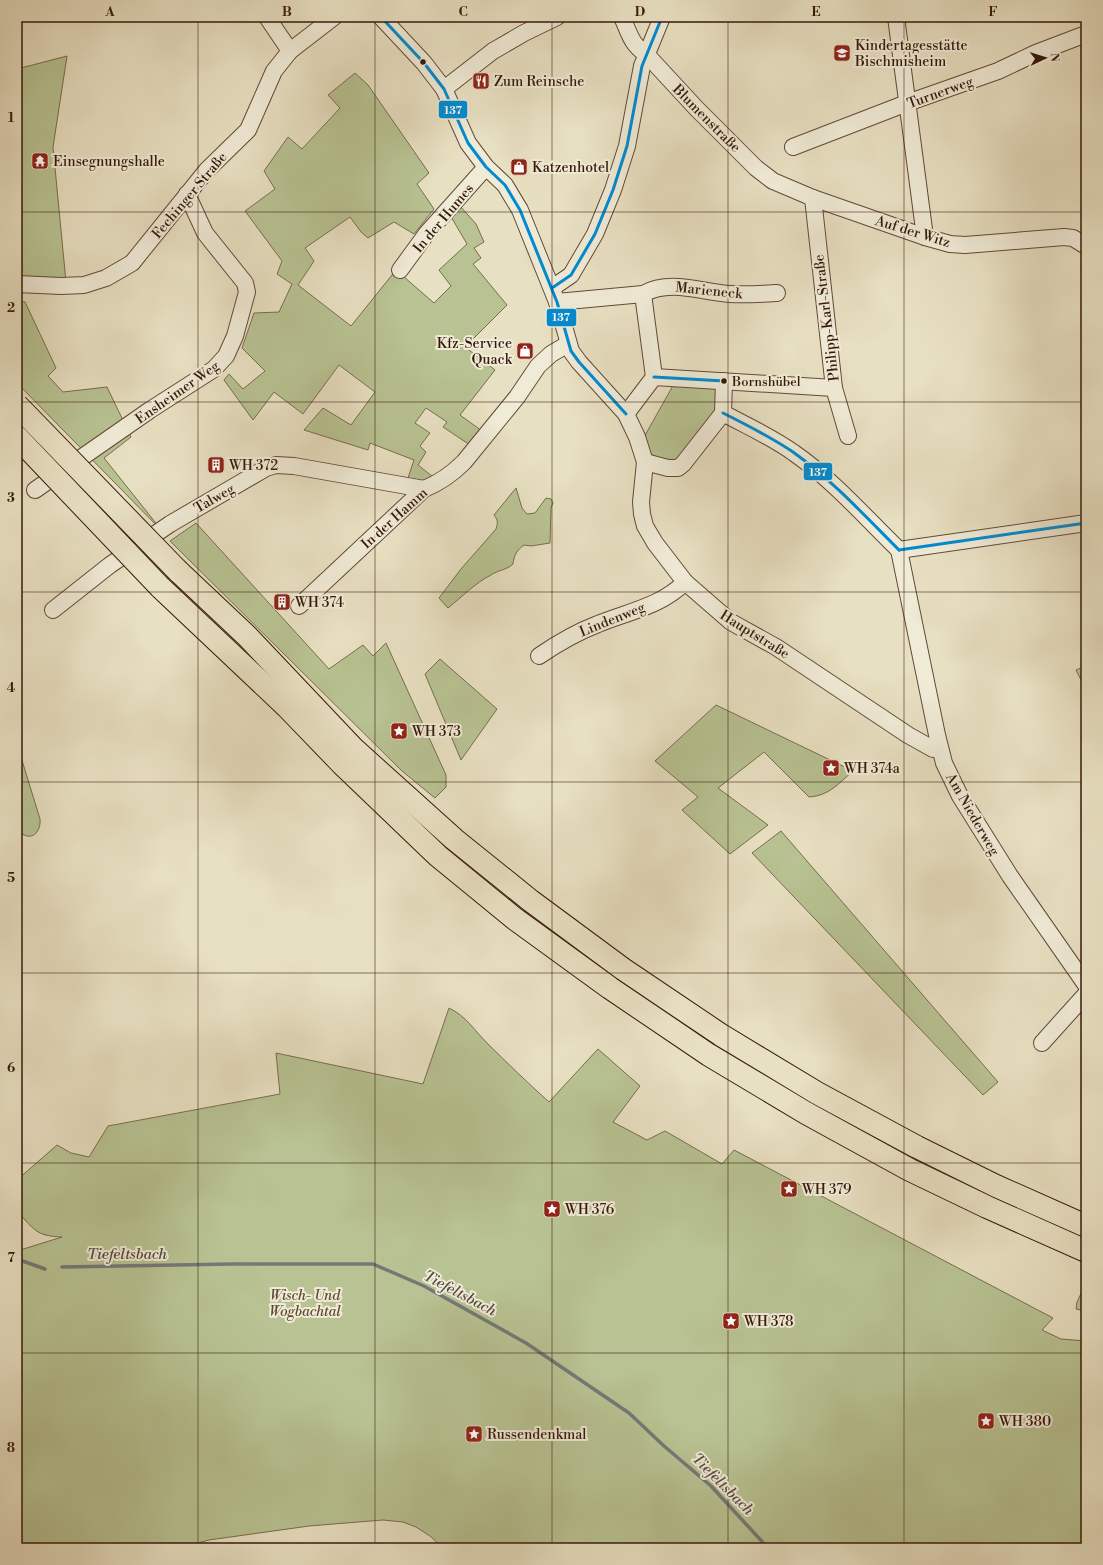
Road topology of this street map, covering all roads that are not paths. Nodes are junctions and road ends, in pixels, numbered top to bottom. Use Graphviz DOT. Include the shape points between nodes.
graph roads {
  1 [pos="267,17"];
  2 [pos="334,17"];
  3 [pos="381,17"];
  4 [pos="557,17"];
  5 [pos="622,17"];
  6 [pos="662,17"];
  7 [pos="896,17"];
  8 [pos="1086,34"];
  9 [pos="290,51"];
  10 [pos="647,55"];
  11 [pos="444,89"];
  12 [pos="907,103"];
  13 [pos="793,147"];
  14 [pos="486,167"];
  15 [pos="187,194"];
  16 [pos="813,198"];
  17 [pos="925,237"];
  18 [pos="1086,246"];
  19 [pos="400,270"];
  20 [pos="17,284"];
  21 [pos="777,293"];
  22 [pos="643,294"];
  23 [pos="554,295"];
  24 [pos="568,344"];
  25 [pos="654,377"];
  26 [pos="724,381"];
  27 [pos="834,388"];
  28 [pos="17,405"];
  29 [pos="722,413"];
  30 [pos="626,414"];
  31 [pos="17,436"];
  32 [pos="848,436"];
  33 [pos="645,462"];
  34 [pos="424,489"];
  35 [pos="35,490"];
  36 [pos="1086,524"];
  37 [pos="899,550"];
  38 [pos="685,582"];
  39 [pos="299,606"];
  40 [pos="52,610"];
  41 [pos="539,656"];
  42 [pos="940,748"];
  43 [pos="1086,985"];
  44 [pos="1086,994"];
  45 [pos="1042,1043"];
  46 [pos="1082,1224"];
  47 [pos="1077,1247"];
  1 -- 9 [label="street"];
  2 -- 9 [label="street, Fechinger Straße"];
  3 -- 11 [label="street, Hauptstraße" via="424,63"];
  4 -- 11 [label="street" via="493,51"];
  5 -- 10 [label="street, Blumenstraße" via="633,44"];
  6 -- 10 [label="street"];
  7 -- 12 [label="street"];
  8 -- 12 [label="street, Turnerweg" via="998,71"];
  9 -- 15 [label="street, Fechinger Straße" via="274,71 248,130 207,170"];
  10 -- 16 [label="street, Blumenstraße" via="764,175"];
  10 -- 23 [label="street" via="639,75 627,146 613,190 595,234 572,275"];
  11 -- 14 [label="street, Hauptstraße" via="468,143"];
  12 -- 13 [label="street, Turnerweg"];
  12 -- 17 [label="street"];
  14 -- 19 [label="street, In der Humes" via="427,233"];
  14 -- 23 [label="street, Hauptstraße" via="505,185 520,210"];
  15 -- 20 [label="street, Fechinger Straße" via="140,254 118,272 91,283 72,286"];
  15 -- 35 [label="street, Ensheimer Weg" via="205,233 245,283 247,292 235,336 226,356 214,369"];
  16 -- 17 [label="street, Auf der Witz"];
  16 -- 27 [label="street, Philipp-Karl-Straße"];
  17 -- 18 [label="street, Auf der Witz" via="965,245 1064,237 1073,238"];
  21 -- 22 [label="street, Marieneck" via="731,294 667,286 651,289"];
  22 -- 23 [label="street, Marieneck"];
  22 -- 25 [label="street"];
  23 -- 24 [label="street, Hauptstraße"];
  24 -- 30 [label="street, Hauptstraße" via="579,362"];
  24 -- 34 [label="street, In der Hamm" via="538,366 456,470"];
  25 -- 26 [label="street"];
  25 -- 30 [label="street"];
  26 -- 27 [label="street"];
  26 -- 29 [label="street"];
  27 -- 32 [label="street, Philipp-Karl-Straße"];
  28 -- 46 [label="highway, bridge" via="178,571 247,636 354,749 498,875 623,969 721,1035 817,1093 996,1186"];
  29 -- 33 [label="street" via="678,468"];
  29 -- 37 [label="street" via="778,442 807,462"];
  30 -- 33 [label="street, Hauptstraße" via="638,437"];
  31 -- 47 [label="highway, bridge" via="160,587 287,707 342,764 438,856 515,919 610,988 709,1054 806,1113 910,1170"];
  33 -- 38 [label="street, Hauptstraße" via="641,502 645,526"];
  34 -- 39 [label="street, In der Hamm"];
  34 -- 40 [label="street, Talweg" via="294,466 276,465 266,468 170,524 110,565"];
  36 -- 37 [label="street"];
  37 -- 42 [label="street, Am Niederweg"];
  38 -- 41 [label="street, Lindenweg" via="664,598 587,628"];
  38 -- 42 [label="street, Hauptstraße" via="740,629 776,647 915,739 933,749"];
  42 -- 43 [label="street, Am Niederweg" via="944,763 960,796 1010,876"];
  44 -- 45 [label="street"];
}
